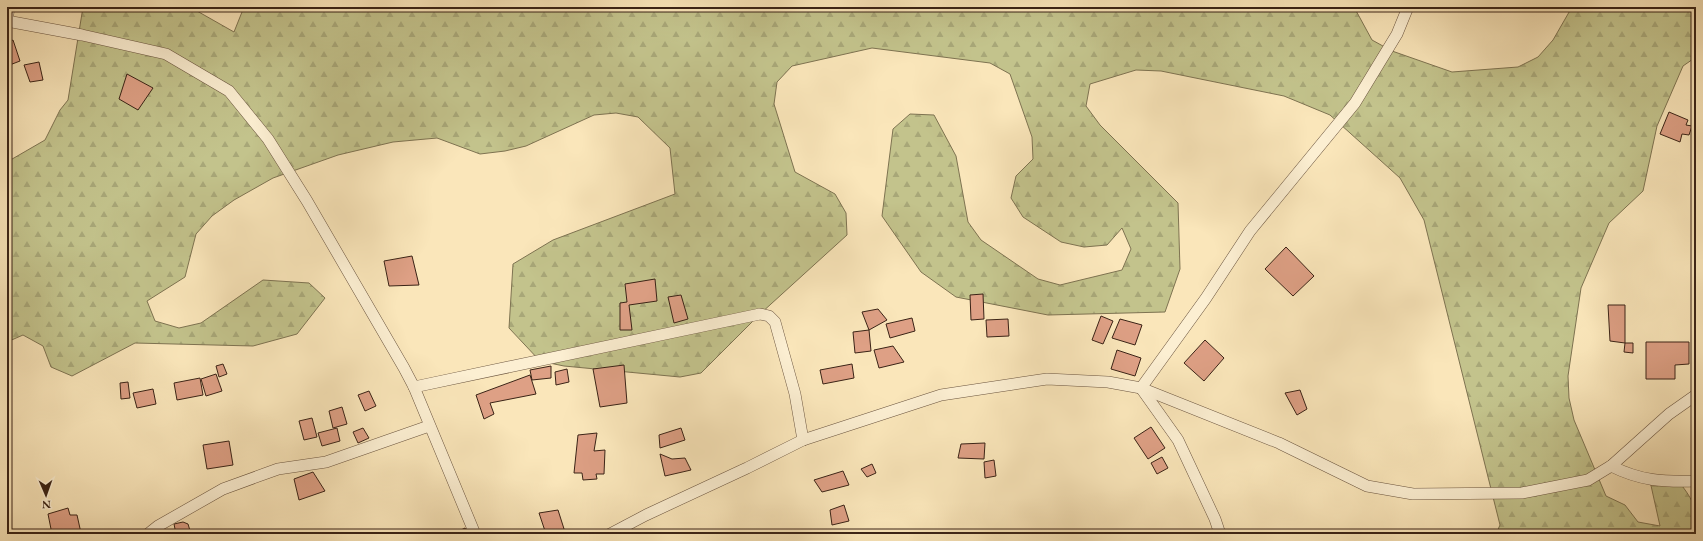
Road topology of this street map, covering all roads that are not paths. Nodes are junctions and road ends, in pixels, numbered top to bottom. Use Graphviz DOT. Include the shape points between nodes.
graph roads {
  1 [pos="9,7"];
  2 [pos="1408,7"];
  3 [pos="7,21"];
  4 [pos="414,387"];
  5 [pos="1141,388"];
  6 [pos="1696,395"];
  7 [pos="429,426"];
  8 [pos="804,440"];
  9 [pos="1611,466"];
  10 [pos="1696,481"];
  11 [pos="148,534"];
  12 [pos="475,534"];
  13 [pos="610,534"];
  14 [pos="1220,534"];
  1 -- 3 [label="street"];
  2 -- 5 [label="street" via="1397,34 1355,103 1250,231 1206,298"];
  3 -- 4 [label="street" via="166,54 229,91 268,139 307,201"];
  4 -- 7 [label="street"];
  4 -- 8 [label="street" via="760,314 769,316 775,322 795,394"];
  5 -- 8 [label="street" via="1108,382 1047,379 979,389 941,395"];
  5 -- 9 [label="street" via="1279,443 1367,486 1412,494 1522,493 1588,480"];
  5 -- 14 [label="street" via="1178,440"];
  6 -- 9 [label="street" via="1669,414"];
  7 -- 11 [label="street" via="349,455 326,462 278,469 223,489"];
  7 -- 12 [label="street"];
  8 -- 13 [label="street"];
  9 -- 10 [label="street" via="1626,474 1650,481"];
}
